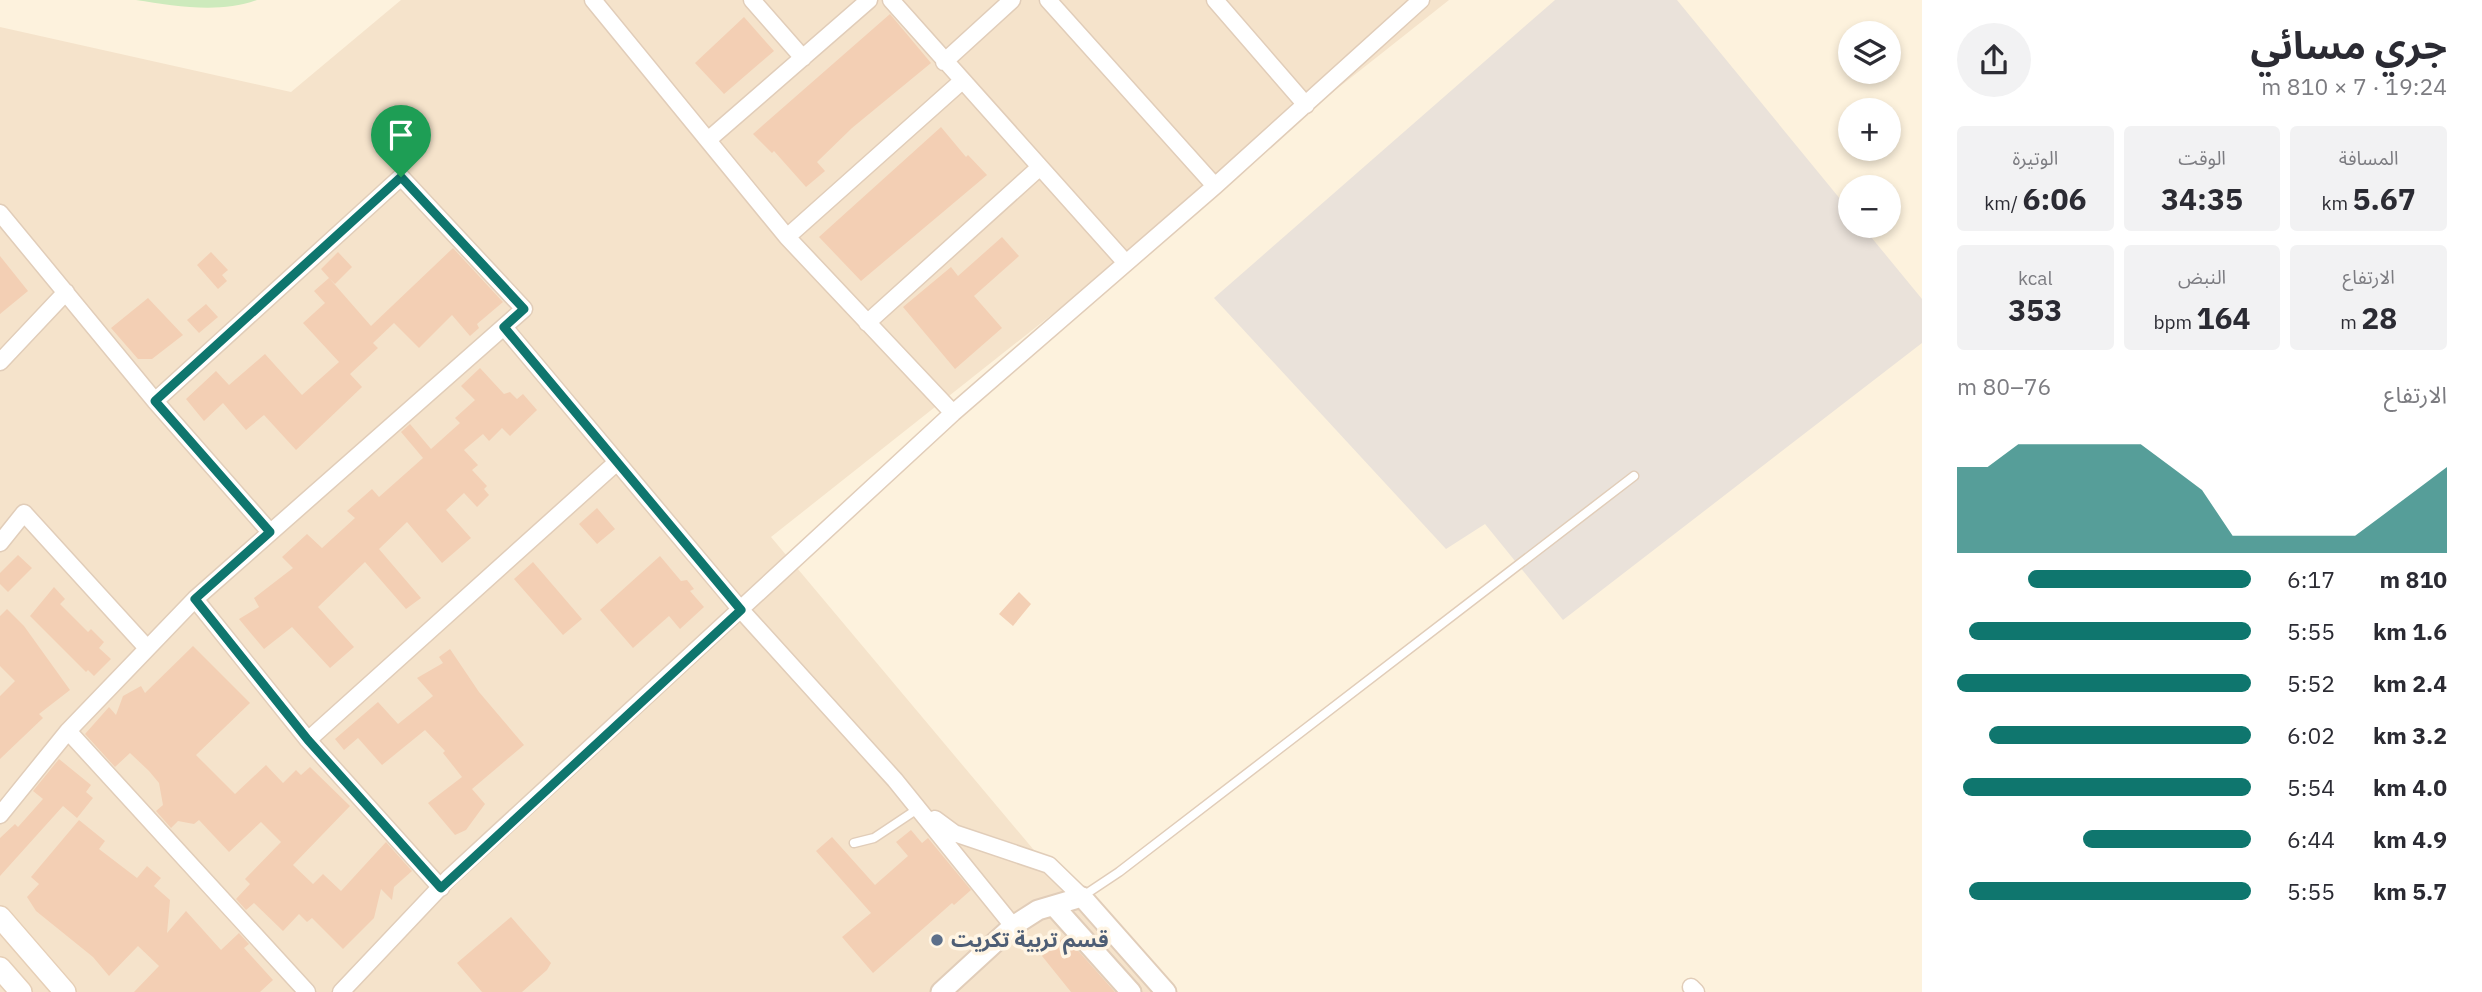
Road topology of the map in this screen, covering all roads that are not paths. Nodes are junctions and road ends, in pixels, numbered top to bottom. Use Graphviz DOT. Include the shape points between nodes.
graph roads {
  1 [pos="593,0"];
  2 [pos="752,0"];
  3 [pos="869,0"];
  4 [pos="891,0"];
  5 [pos="1012,0"];
  6 [pos="1237,0"];
  7 [pos="1421,0"];
  8 [pos="1053,2"];
  9 [pos="1219,6"];
  10 [pos="803,58"];
  11 [pos="944,62"];
  12 [pos="962,81"];
  13 [pos="1306,105"];
  14 [pos="708,141"];
  15 [pos="1040,167"];
  16 [pos="1215,186"];
  17 [pos="0,213"];
  18 [pos="787,237"];
  19 [pos="1126,263"];
  20 [pos="66,292"];
  21 [pos="867,323"];
  22 [pos="504,327"];
  23 [pos="0,362"];
  24 [pos="155,401"];
  25 [pos="953,413"];
  26 [pos="617,462"];
  27 [pos="1634,476"];
  28 [pos="270,532"];
  29 [pos="0,543"];
  30 [pos="195,599"];
  31 [pos="741,610"];
  32 [pos="146,648"];
  33 [pos="68,731"];
  34 [pos="308,740"];
  35 [pos="919,808"];
  36 [pos="0,815"];
  37 [pos="854,843"];
  38 [pos="441,888"];
  39 [pos="1082,897"];
  40 [pos="1054,906"];
  41 [pos="0,917"];
  42 [pos="1013,926"];
  43 [pos="0,968"];
  44 [pos="21,992"];
  45 [pos="65,992"];
  46 [pos="307,992"];
  47 [pos="341,992"];
  48 [pos="941,992"];
  49 [pos="1131,992"];
  50 [pos="1166,992"];
  1 -- 14 [label="street"];
  2 -- 10 [label="street"];
  3 -- 10 [label="street"];
  4 -- 11 [label="street"];
  5 -- 11 [label="street"];
  6 -- 9 [label="street"];
  7 -- 13 [label="street"];
  8 -- 16 [label="street"];
  9 -- 13 [label="street"];
  10 -- 14 [label="street"];
  11 -- 12 [label="street"];
  12 -- 15 [label="street"];
  12 -- 18 [label="street"];
  13 -- 16 [label="street"];
  14 -- 18 [label="street"];
  15 -- 19 [label="street"];
  15 -- 21 [label="street"];
  16 -- 19 [label="street"];
  17 -- 20 [label="street"];
  18 -- 21 [label="street"];
  19 -- 25 [label="street"];
  20 -- 23 [label="street"];
  20 -- 24 [label="street"];
  21 -- 25 [label="street"];
  22 -- 24 [label="street" via="524,309 401,177"];
  22 -- 26 [label="street"];
  22 -- 28 [label="street"];
  24 -- 28 [label="street"];
  25 -- 31 [label="street"];
  26 -- 31 [label="street"];
  26 -- 34 [label="street"];
  27 -- 39 [label="lane"];
  28 -- 30 [label="street"];
  29 -- 32 [label="street" via="24,513"];
  30 -- 32 [label="street"];
  30 -- 34 [label="street"];
  31 -- 35 [label="street"];
  31 -- 38 [label="street"];
  32 -- 33 [label="street"];
  33 -- 36 [label="street"];
  33 -- 46 [label="street"];
  34 -- 38 [label="street"];
  35 -- 37 [label="lane" via="874,838"];
  35 -- 39 [label="street" via="954,833 1049,865"];
  35 -- 42 [label="street"];
  38 -- 47 [label="street"];
  39 -- 40 [label="street"];
  39 -- 50 [label="street"];
  40 -- 42 [label="street"];
  40 -- 49 [label="street"];
  41 -- 45 [label="main road"];
  42 -- 48 [label="street"];
  43 -- 44 [label="main road"];
}
